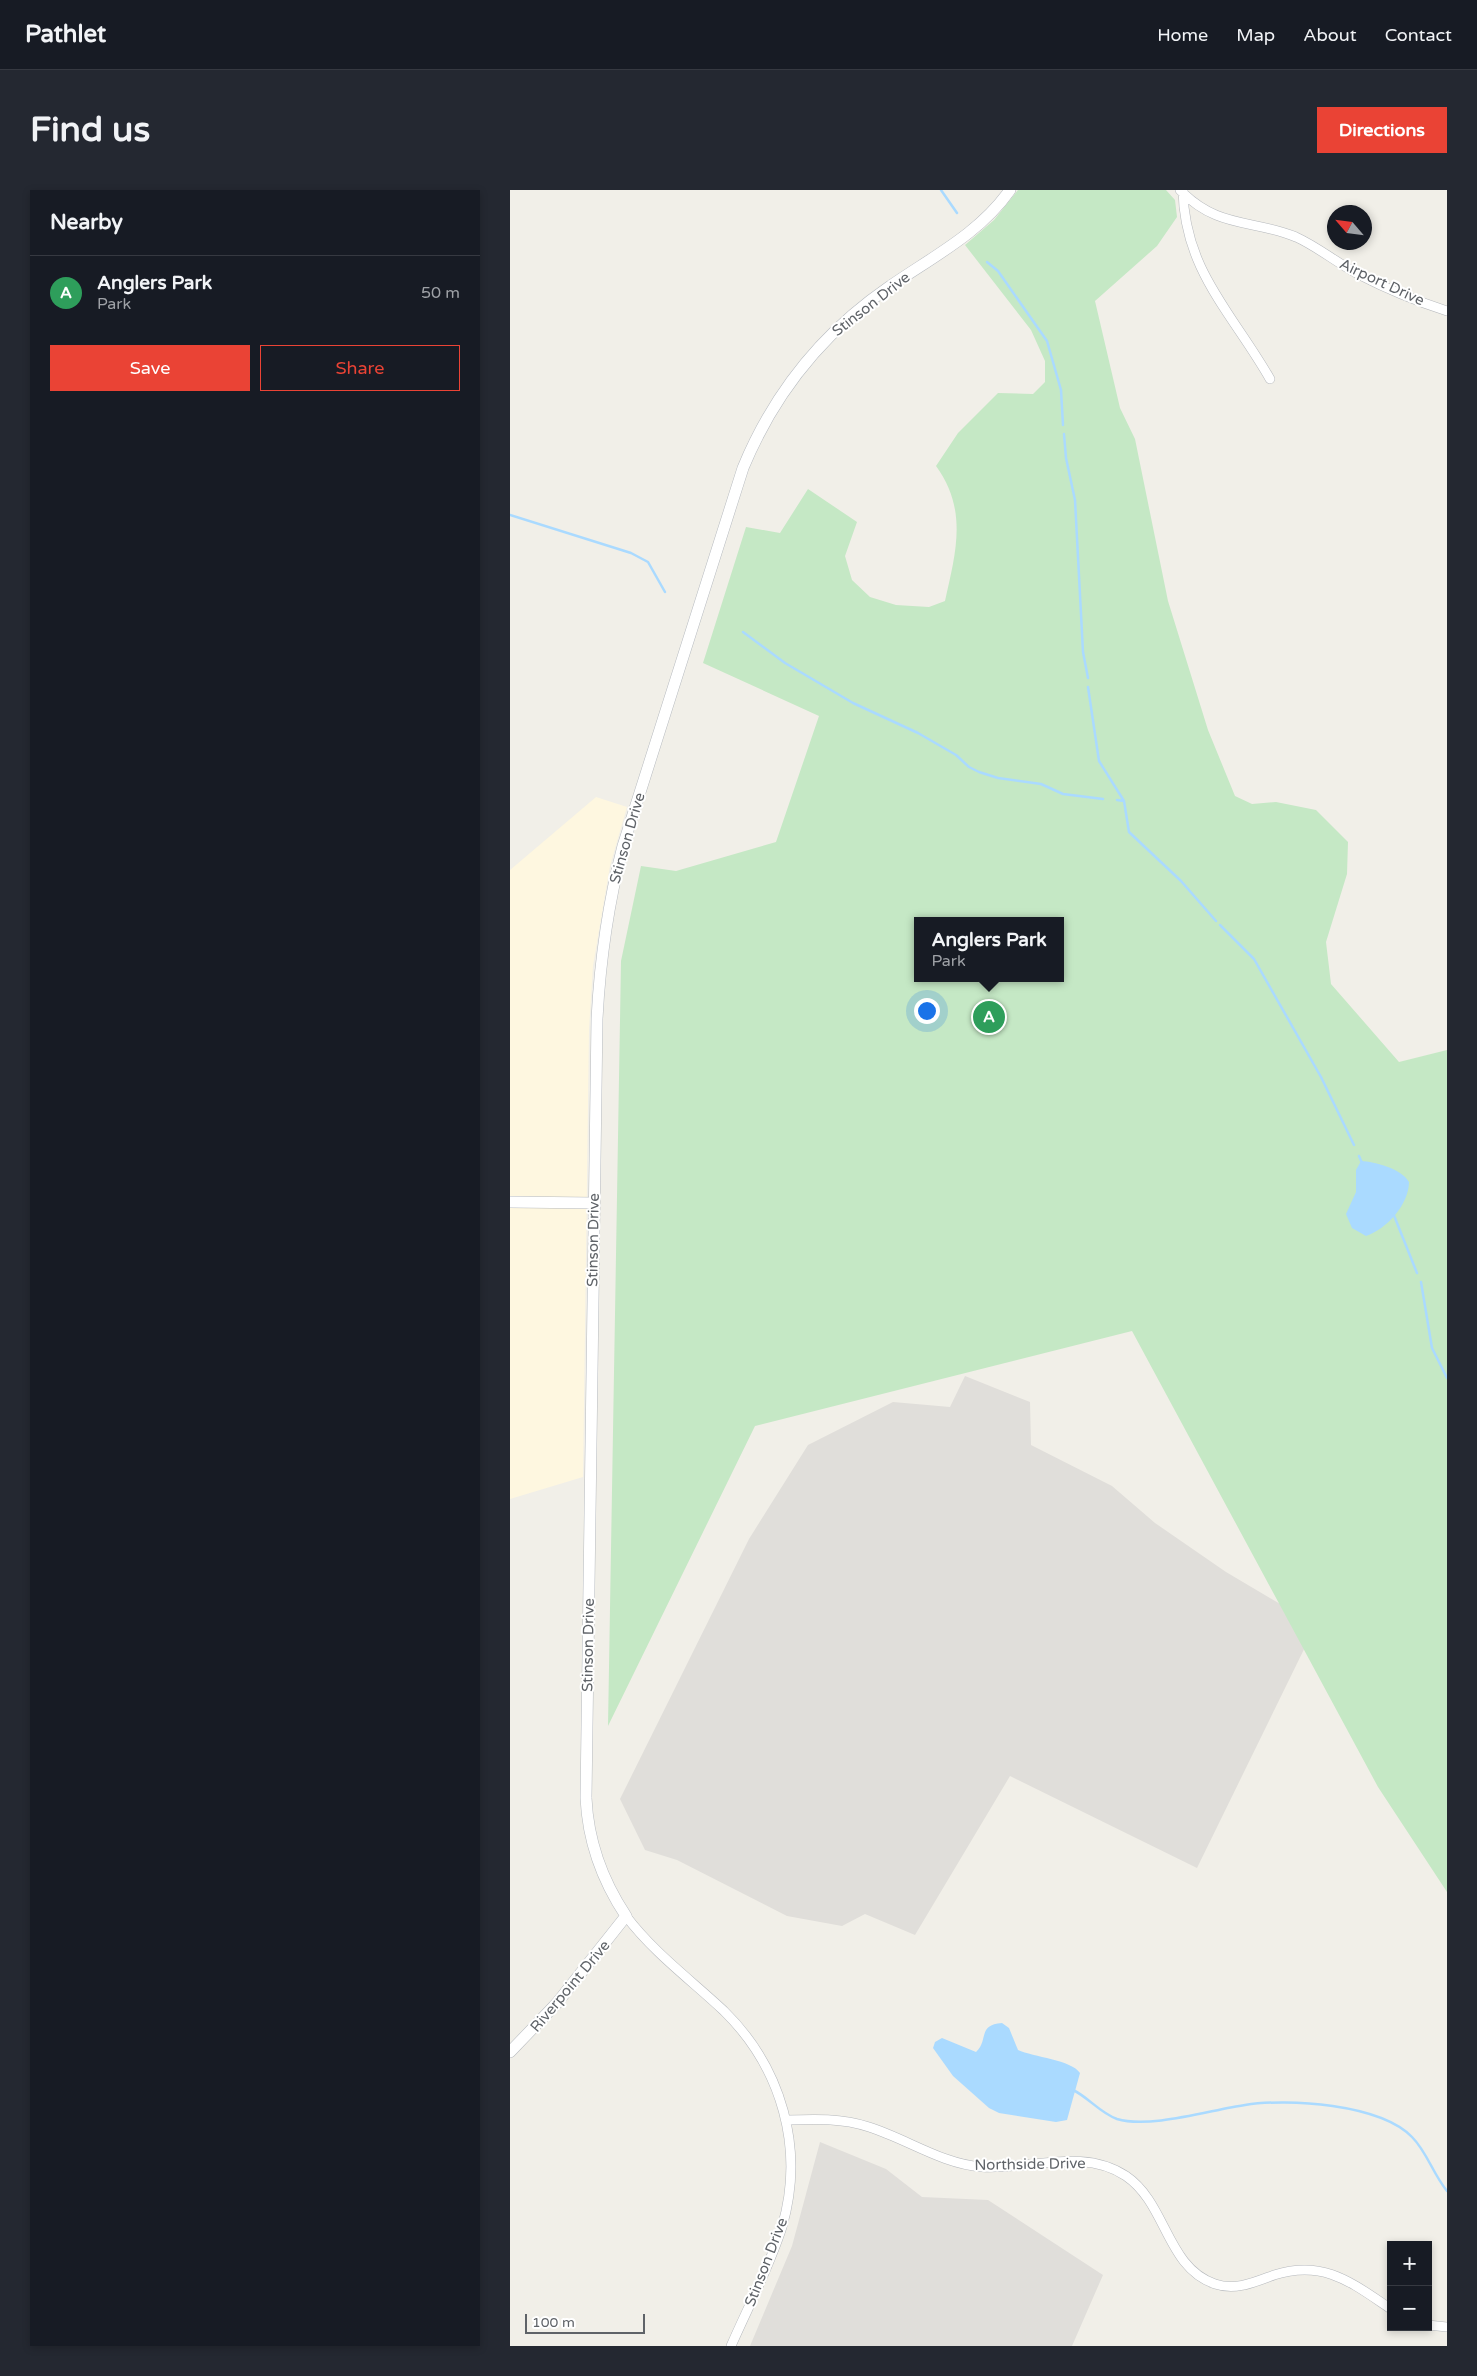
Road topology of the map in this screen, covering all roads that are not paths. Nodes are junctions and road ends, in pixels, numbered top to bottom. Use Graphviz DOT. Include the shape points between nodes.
graph roads {
  1 [pos="1010,190"];
  2 [pos="1182,191"];
  3 [pos="1447,311"];
  4 [pos="1270,378"];
  5 [pos="510,1202"];
  6 [pos="594,1203"];
  7 [pos="626,1916"];
  8 [pos="510,2052"];
  9 [pos="787,2120"];
  10 [pos="1387,2307"];
  11 [pos="1432,2325"];
  12 [pos="1447,2327"];
  13 [pos="731,2346"];
  1 -- 6 [label="street, Stinson Drive" via="970,233 856,312 817,348 785,387 749,452 615,879 599,982"];
  2 -- 3 [label="street, Airport Drive" via="1204,209 1228,221 1297,238 1357,274 1405,297"];
  2 -- 4 [label="street, Airport Drive" via="1185,222 1211,288"];
  5 -- 6 [label="street"];
  6 -- 7 [label="street, Stinson Drive" via="586,1798 590,1832 600,1869"];
  7 -- 8 [label="street, Riverpoint Drive" via="557,2003"];
  7 -- 9 [label="street, Stinson Drive" via="744,2033 776,2087"];
  9 -- 10 [label="street, Northside Drive" via="836,2120 868,2126 951,2160 975,2166 1010,2167 1077,2161 1106,2166 1143,2190 1180,2257 1207,2280 1232,2287 1285,2272 1324,2271 1347,2279"];
  9 -- 13 [label="street, Stinson Drive" via="791,2172 786,2211"];
  11 -- 12 [label="street"];
}
